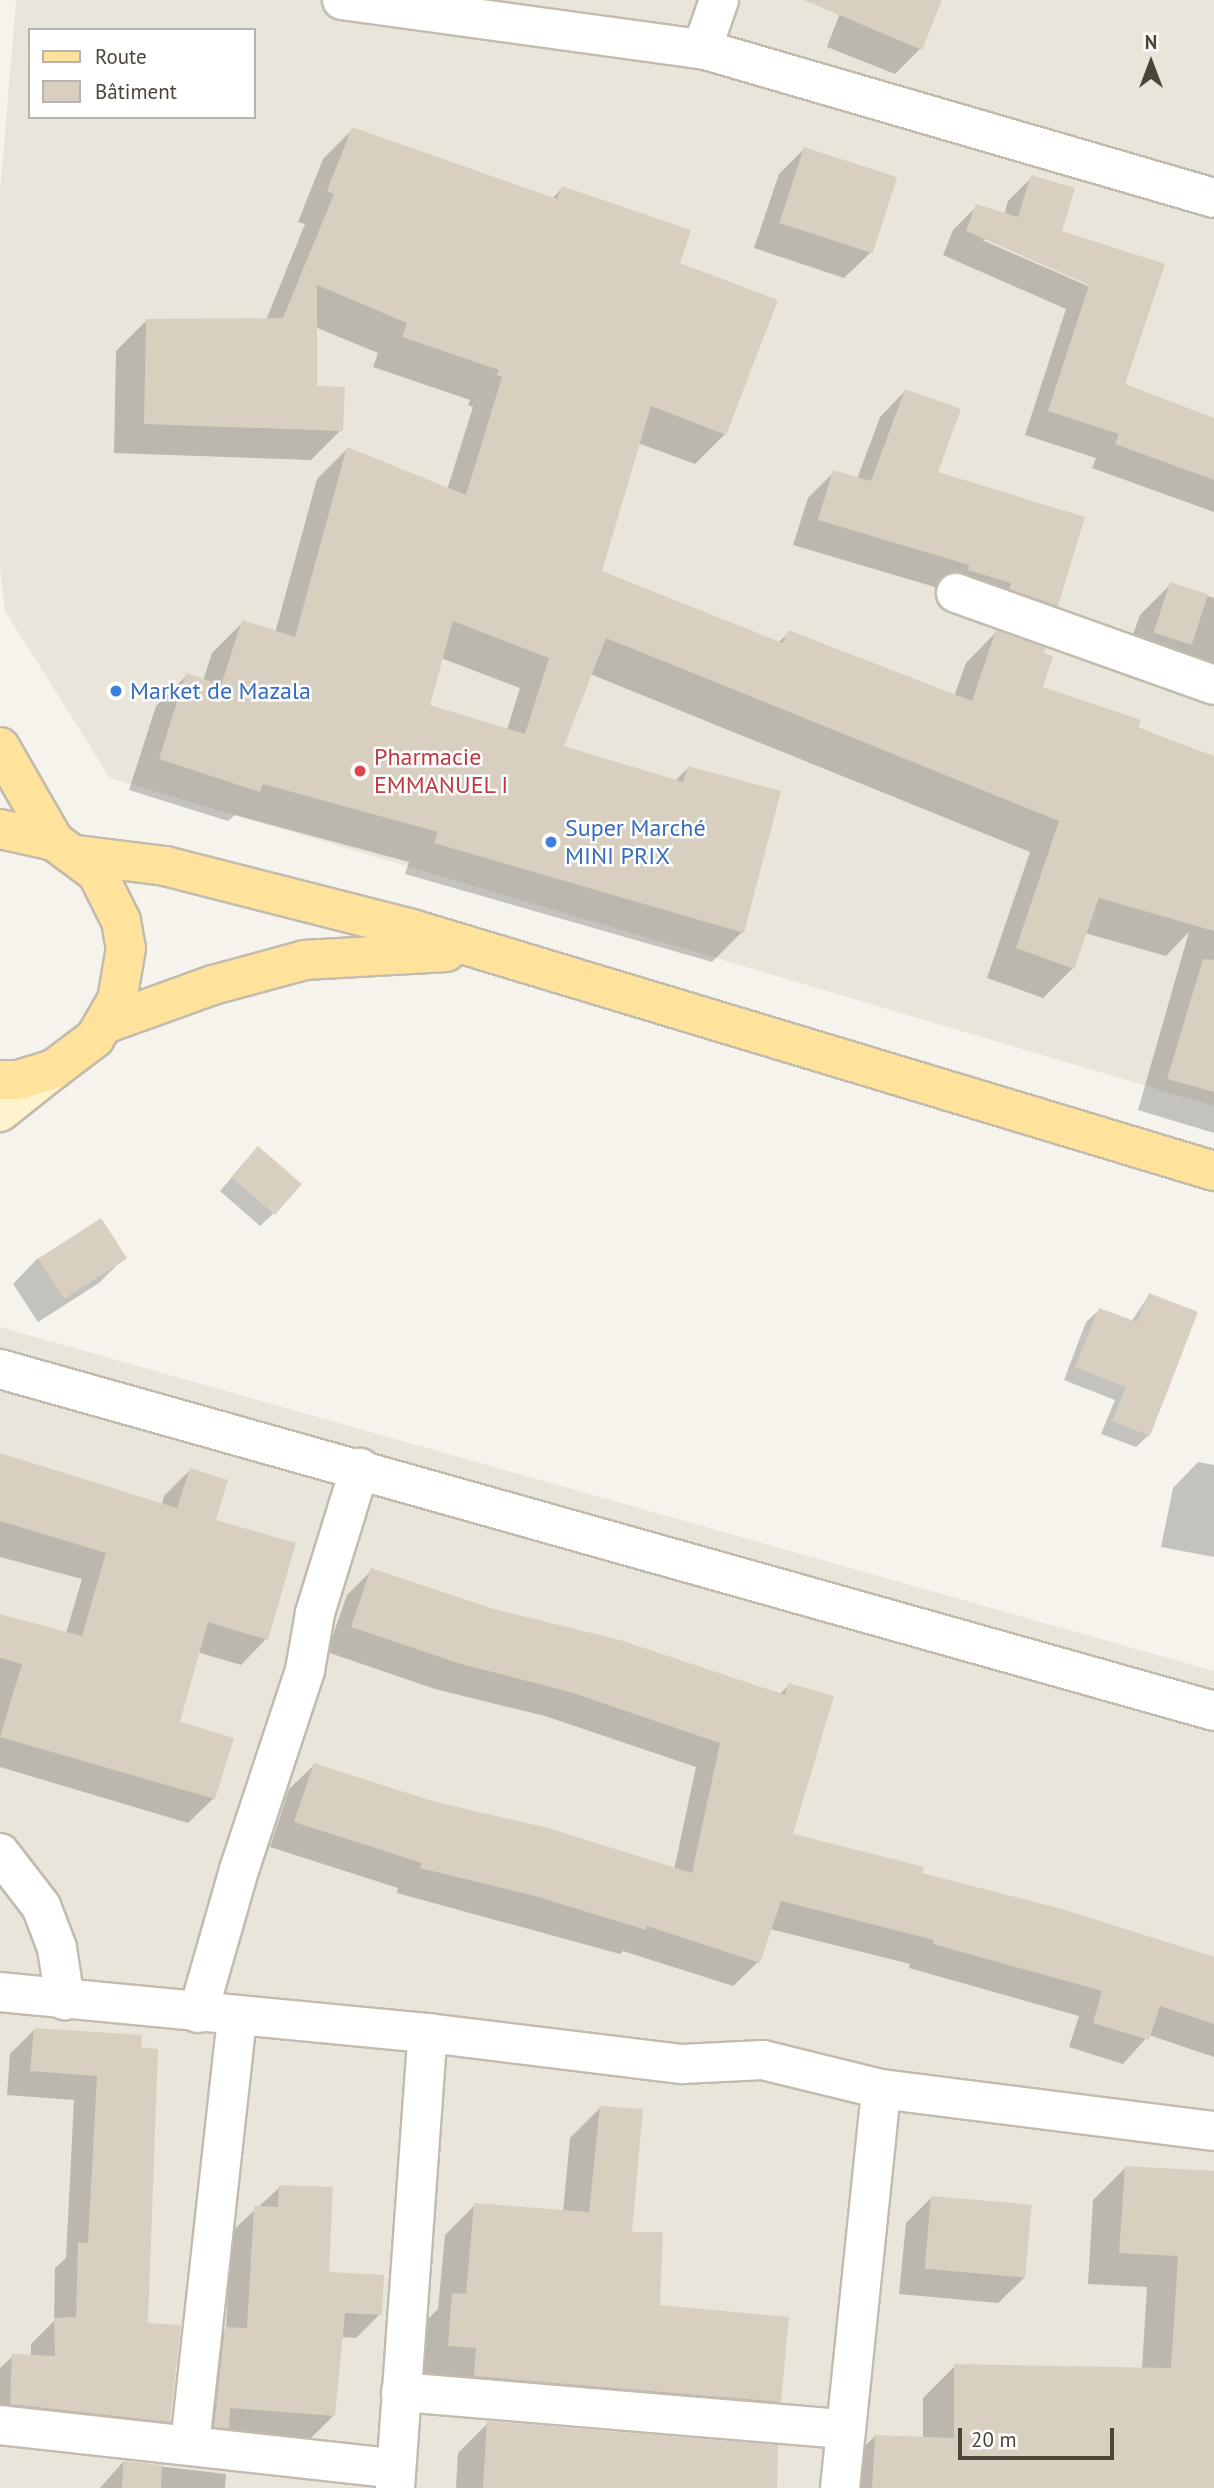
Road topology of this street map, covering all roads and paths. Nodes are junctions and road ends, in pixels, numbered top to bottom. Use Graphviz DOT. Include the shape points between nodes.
graph roads {
  1 [pos="342,0"];
  2 [pos="719,0"];
  3 [pos="702,49"];
  4 [pos="1214,198"];
  5 [pos="956,593"];
  6 [pos="1214,685"];
  7 [pos="0,747"];
  8 [pos="0,829"];
  9 [pos="65,848"];
  10 [pos="487,951"];
  11 [pos="105,1024"];
  12 [pos="54,1069"];
  13 [pos="0,1080"];
  14 [pos="0,1112"];
  15 [pos="1214,1171"];
  16 [pos="0,1369"];
  17 [pos="360,1468"];
  18 [pos="1214,1710"];
  19 [pos="0,1853"];
  20 [pos="0,1992"];
  21 [pos="65,2000"];
  22 [pos="0,2003"];
  23 [pos="198,2013"];
  24 [pos="237,2017"];
  25 [pos="428,2033"];
  26 [pos="881,2089"];
  27 [pos="1214,2131"];
  28 [pos="401,2392"];
  29 [pos="0,2425"];
  30 [pos="845,2428"];
  31 [pos="190,2444"];
  32 [pos="396,2478"];
  33 [pos="840,2488"];
  1 -- 3 [label="street"];
  2 -- 3 [label="street"];
  3 -- 4 [label="street"];
  5 -- 6 [label="street"];
  7 -- 9 [label="main road"];
  8 -- 9 [label="main road"];
  9 -- 10 [label="main road" via="164,866"];
  9 -- 11 [label="main road" via="96,873 121,921 125,975"];
  10 -- 11 [label="main road" via="373,953 305,960 213,985"];
  10 -- 15 [label="main road"];
  11 -- 12 [label="main road" via="83,1050"];
  12 -- 13 [label="main road" via="18,1080"];
  12 -- 14 [label="main road"];
  16 -- 17 [label="street"];
  17 -- 18 [label="street"];
  17 -- 23 [label="street" via="315,1613 305,1670"];
  19 -- 21 [label="street" via="40,1906 57,1948"];
  20 -- 21 [label="street"];
  20 -- 22 [label="street"];
  21 -- 23 [label="street"];
  23 -- 24 [label="street"];
  24 -- 25 [label="street"];
  24 -- 31 [label="street"];
  25 -- 26 [label="street" via="682,2064 763,2060"];
  25 -- 28 [label="street"];
  26 -- 27 [label="street"];
  26 -- 30 [label="street"];
  28 -- 30 [label="street"];
  28 -- 32 [label="street"];
  29 -- 31 [label="street"];
  30 -- 33 [label="street"];
  31 -- 32 [label="street"];
}
